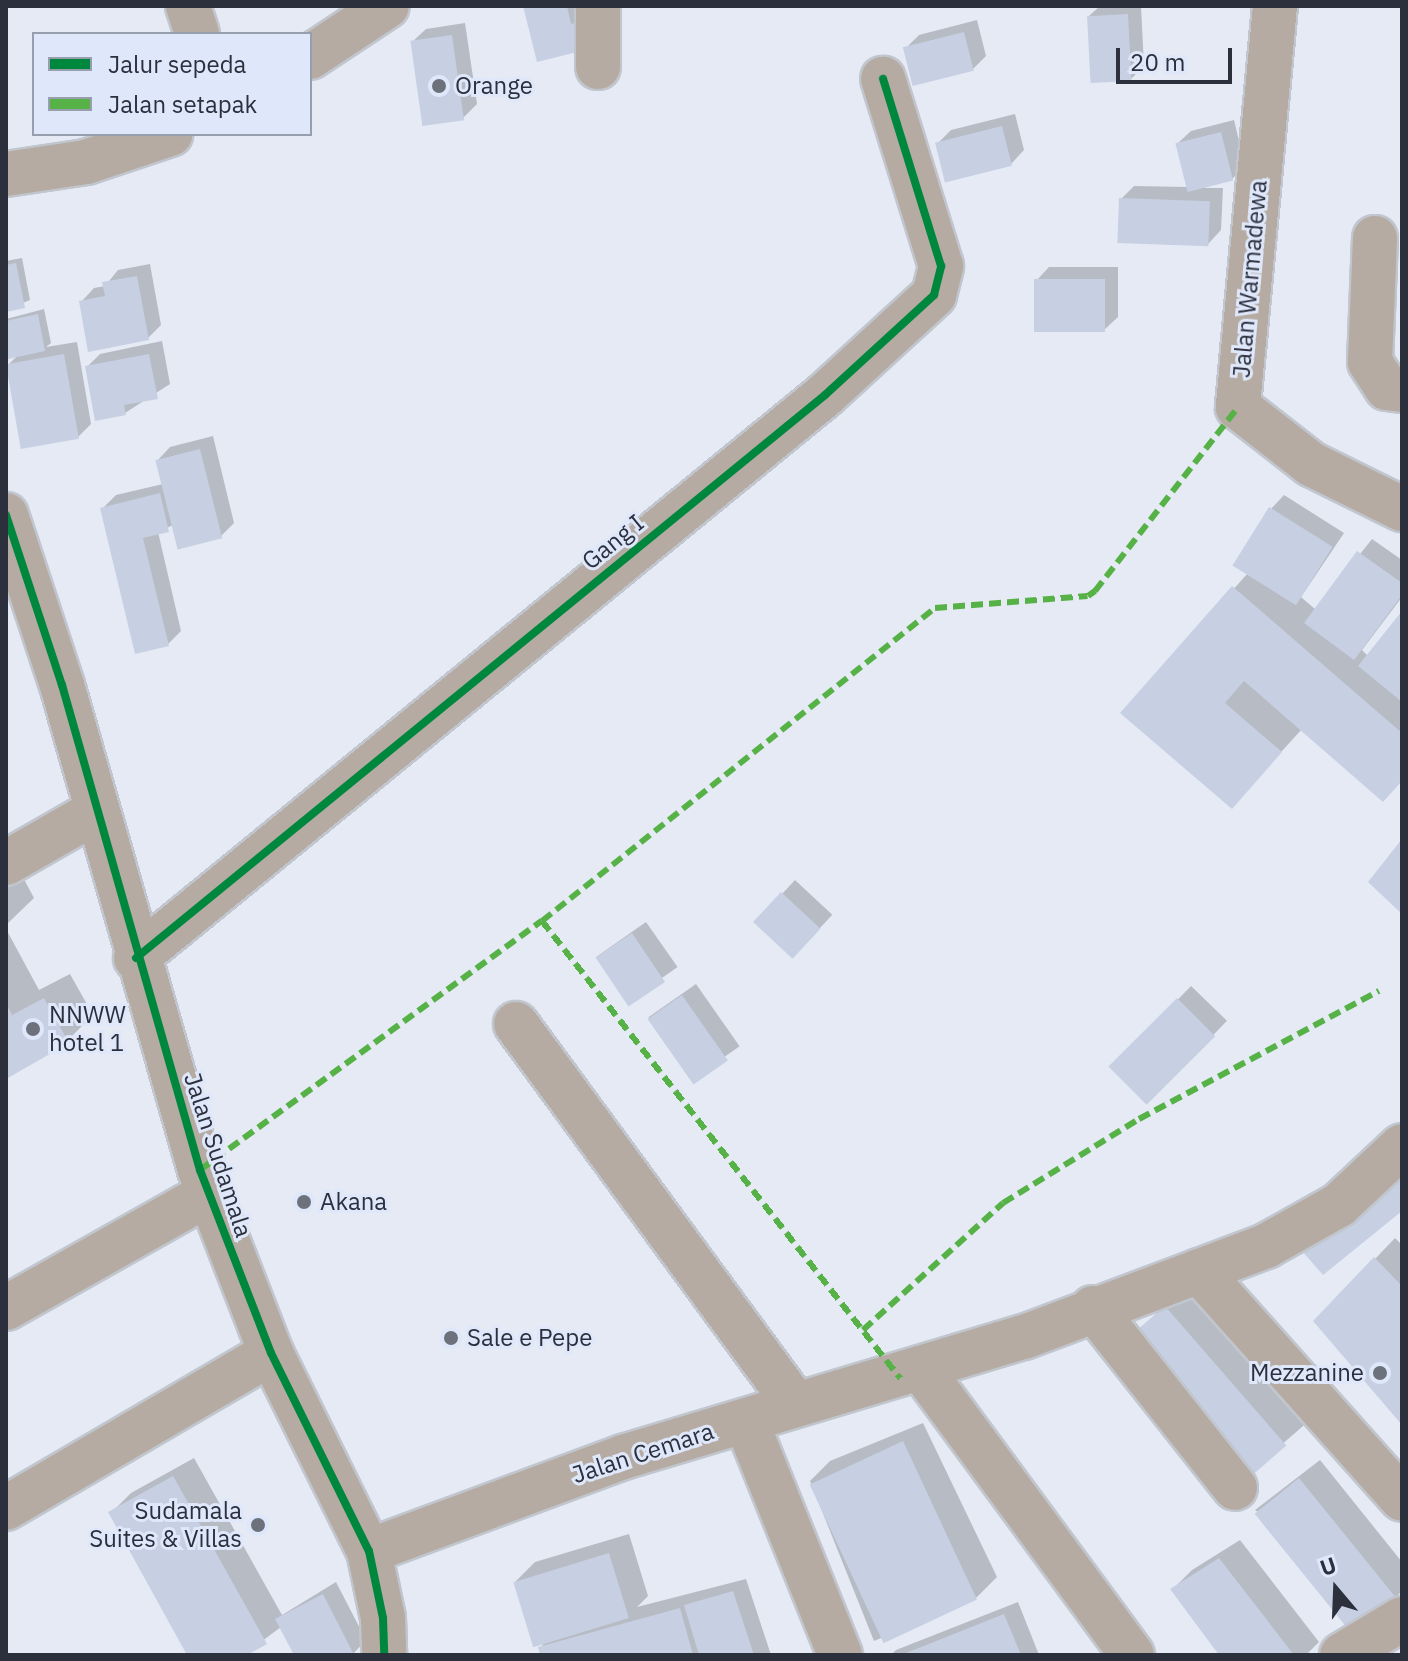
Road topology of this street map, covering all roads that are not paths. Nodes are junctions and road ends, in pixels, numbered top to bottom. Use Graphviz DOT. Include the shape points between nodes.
graph roads {
  1 [pos="188,6"];
  2 [pos="387,6"];
  3 [pos="598,6"];
  4 [pos="1275,6"];
  5 [pos="196,32"];
  6 [pos="312,56"];
  7 [pos="598,67"];
  8 [pos="883,79"];
  9 [pos="164,136"];
  10 [pos="6,174"];
  11 [pos="1375,238"];
  12 [pos="1402,390"];
  13 [pos="1402,509"];
  14 [pos="6,515"];
  15 [pos="14,571"];
  16 [pos="95,812"];
  17 [pos="6,863"];
  18 [pos="136,958"];
  19 [pos="516,1024"];
  20 [pos="1402,1146"];
  21 [pos="208,1194"];
  22 [pos="1199,1271"];
  23 [pos="6,1308"];
  24 [pos="1093,1308"];
  25 [pos="271,1353"];
  26 [pos="922,1370"];
  27 [pos="795,1404"];
  28 [pos="746,1421"];
  29 [pos="1235,1488"];
  30 [pos="1402,1499"];
  31 [pos="6,1508"];
  32 [pos="369,1551"];
  33 [pos="1402,1619"];
  34 [pos="384,1655"];
  35 [pos="840,1655"];
  36 [pos="1132,1655"];
  37 [pos="1342,1655"];
  1 -- 5 [label="street"];
  2 -- 6 [label="street"];
  3 -- 7 [label="street"];
  4 -- 13 [label="street, Jalan Warmadewa" via="1238,407 1311,464"];
  8 -- 18 [label="street, Gang I" via="941,266 934,295 825,395"];
  9 -- 10 [label="street" via="86,162"];
  11 -- 12 [label="street" via="1370,362 1387,388"];
  14 -- 15 [label="street, Jalan Sudamala"];
  15 -- 16 [label="street, Jalan Sudamala" via="62,685"];
  16 -- 17 [label="street"];
  16 -- 18 [label="street, Jalan Sudamala"];
  18 -- 21 [label="street, Jalan Sudamala"];
  19 -- 27 [label="street"];
  20 -- 22 [label="street, Jalan Cemara" via="1339,1205 1295,1233"];
  21 -- 23 [label="street"];
  21 -- 25 [label="street, Jalan Sudamala"];
  22 -- 24 [label="street, Jalan Cemara"];
  22 -- 30 [label="street"];
  24 -- 26 [label="street, Jalan Cemara"];
  24 -- 29 [label="street"];
  25 -- 31 [label="street"];
  25 -- 32 [label="street, Jalan Sudamala"];
  26 -- 27 [label="street, Jalan Cemara"];
  26 -- 36 [label="street"];
  27 -- 28 [label="street, Jalan Cemara"];
  28 -- 32 [label="street, Jalan Cemara" via="623,1457"];
  28 -- 35 [label="street"];
  32 -- 34 [label="street, Jalan Sudamala" via="383,1618"];
  33 -- 37 [label="street"];
}
